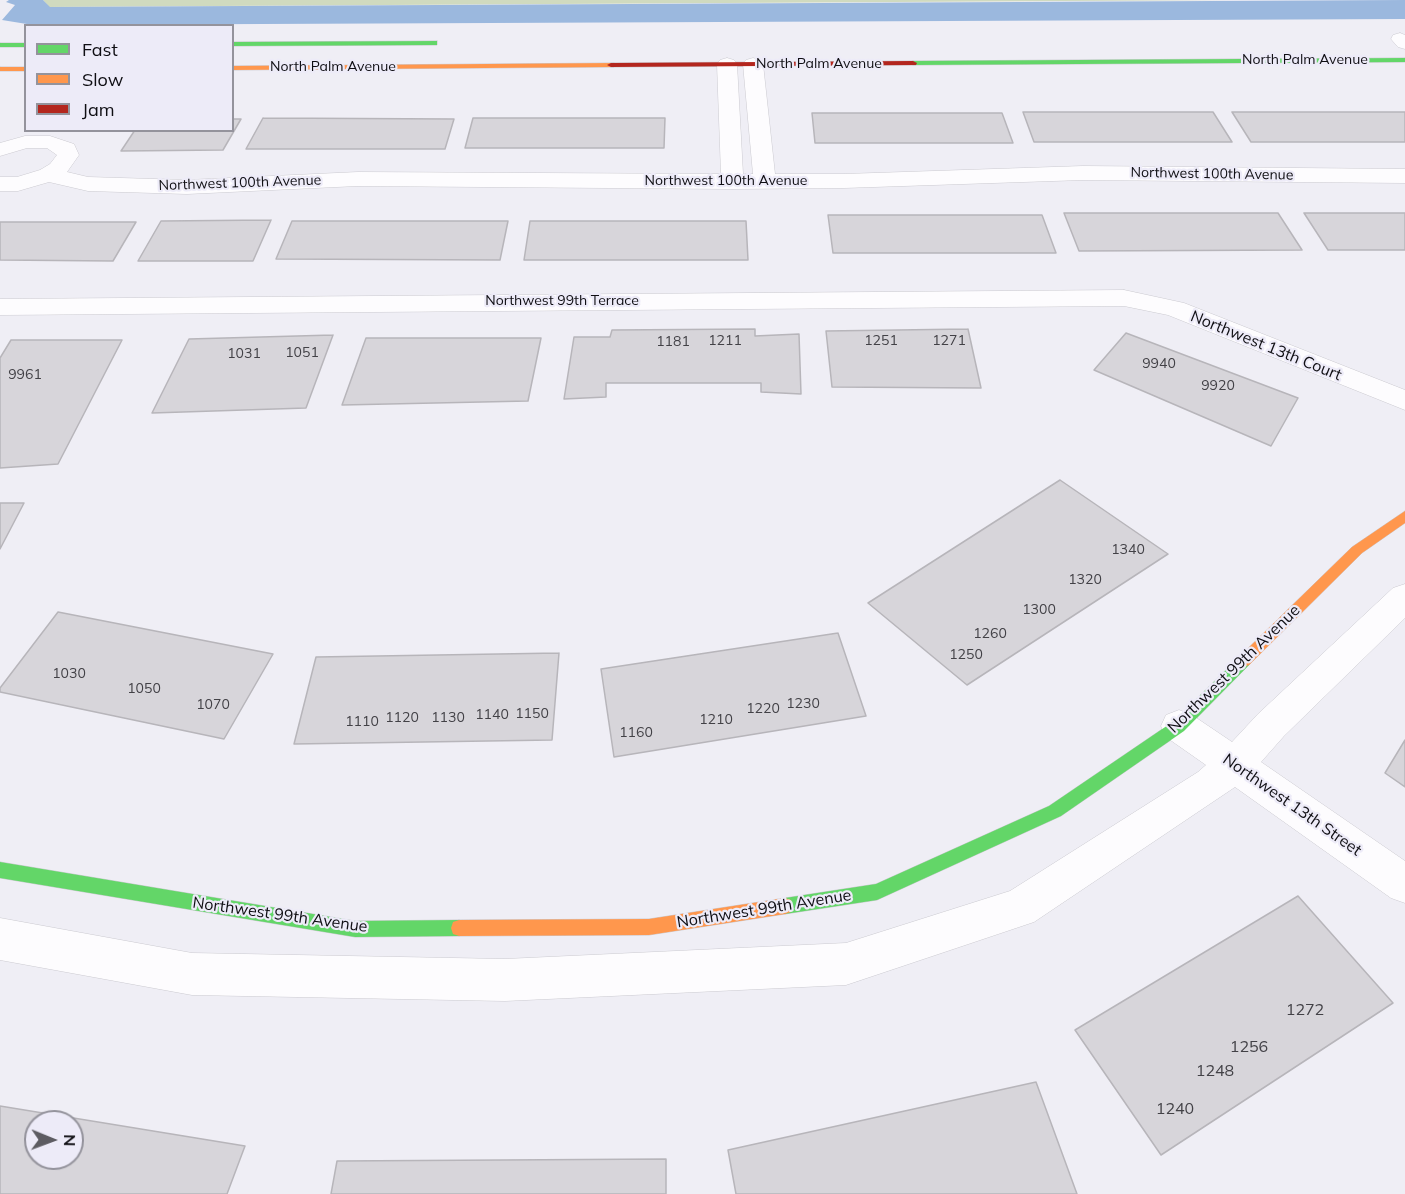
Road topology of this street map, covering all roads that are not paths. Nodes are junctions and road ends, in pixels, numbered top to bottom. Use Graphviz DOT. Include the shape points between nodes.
graph roads {
  1 [pos="447,43"];
  2 [pos="234,44"];
  3 [pos="0,45"];
  4 [pos="24,45"];
  5 [pos="1405,60"];
  6 [pos="727,64"];
  7 [pos="753,64"];
  8 [pos="234,68"];
  9 [pos="0,69"];
  10 [pos="24,69"];
  11 [pos="0,150"];
  12 [pos="48,175"];
  13 [pos="1405,176"];
  14 [pos="765,181"];
  15 [pos="732,182"];
  16 [pos="0,184"];
  17 [pos="1124,298"];
  18 [pos="0,307"];
  19 [pos="1405,401"];
  20 [pos="1405,516"];
  21 [pos="1405,597"];
  22 [pos="1179,726"];
  23 [pos="1234,765"];
  24 [pos="0,870"];
  25 [pos="1405,884"];
  26 [pos="0,939"];
  1 -- 2 [label="main road, North Palm Avenue"];
  3 -- 4 [label="main road"];
  5 -- 7 [label="main road, North Palm Avenue"];
  6 -- 7 [label="main road, North Palm Avenue"];
  6 -- 8 [label="main road, North Palm Avenue"];
  6 -- 15 [label="street"];
  7 -- 14 [label="street"];
  9 -- 10 [label="main road"];
  11 -- 12 [label="street" via="25,142 60,145 68,155"];
  12 -- 15 [label="street, Northwest 100th Avenue" via="88,184 187,187 358,179"];
  12 -- 16 [label="street, Northwest 100th Avenue" via="18,184"];
  13 -- 14 [label="street, Northwest 100th Avenue" via="1083,173"];
  14 -- 15 [label="street, Northwest 100th Avenue"];
  17 -- 18 [label="street, Northwest 99th Terrace"];
  17 -- 19 [label="street, Northwest 13th Court" via="1175,309"];
  20 -- 22 [label="main road, Northwest 99th Avenue" via="1357,550"];
  21 -- 23 [label="street"];
  22 -- 23 [label="street, Northwest 13th Street"];
  22 -- 24 [label="main road, Northwest 99th Avenue" via="1055,811 877,892 649,927 355,929"];
  23 -- 25 [label="street, Northwest 13th Street"];
  23 -- 26 [label="street" via="1211,784 1020,908 846,964 505,980 192,974"];
}
